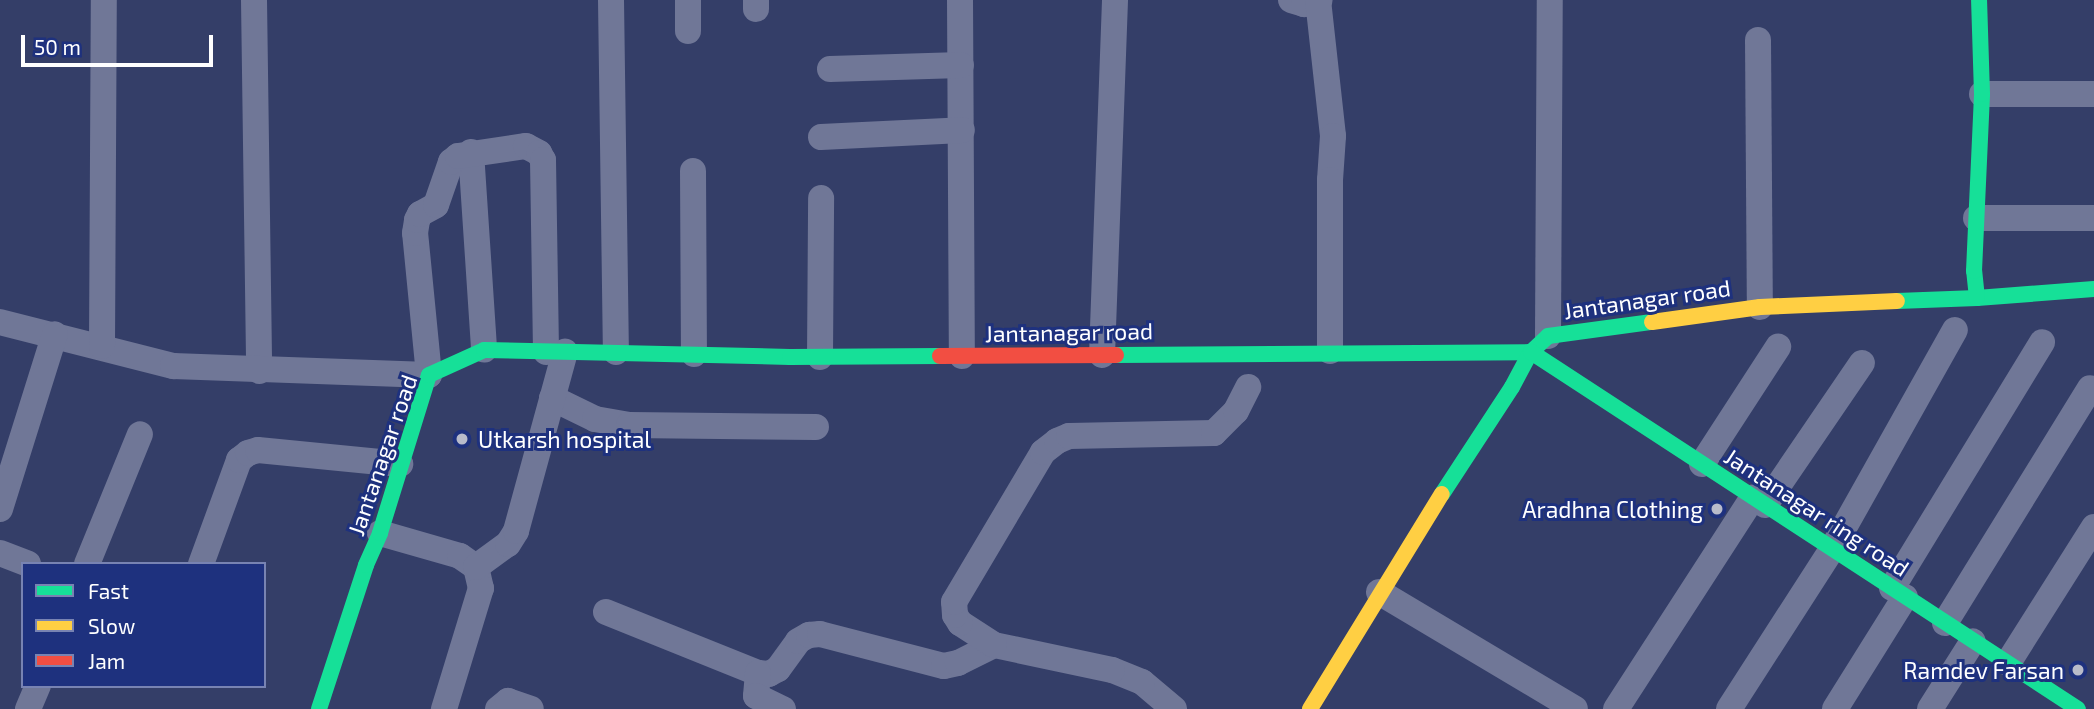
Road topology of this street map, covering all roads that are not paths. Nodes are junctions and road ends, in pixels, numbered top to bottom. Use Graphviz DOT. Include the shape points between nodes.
graph roads {
  1 [pos="104,0"];
  2 [pos="254,0"];
  3 [pos="611,0"];
  4 [pos="688,0"];
  5 [pos="960,0"];
  6 [pos="1115,0"];
  7 [pos="1292,0"];
  8 [pos="1319,0"];
  9 [pos="1550,0"];
  10 [pos="1979,0"];
  11 [pos="688,31"];
  12 [pos="1758,40"];
  13 [pos="961,65"];
  14 [pos="830,69"];
  15 [pos="1982,94"];
  16 [pos="2094,94"];
  17 [pos="962,130"];
  18 [pos="821,136"];
  19 [pos="471,152"];
  20 [pos="693,171"];
  21 [pos="821,198"];
  22 [pos="1976,218"];
  23 [pos="2094,218"];
  24 [pos="2094,289"];
  25 [pos="1977,298"];
  26 [pos="1760,307"];
  27 [pos="0,322"];
  28 [pos="1955,330"];
  29 [pos="55,334"];
  30 [pos="2042,342"];
  31 [pos="1539,344"];
  32 [pos="102,346"];
  33 [pos="1778,347"];
  34 [pos="484,350"];
  35 [pos="1330,351"];
  36 [pos="555,352"];
  37 [pos="616,352"];
  38 [pos="694,354"];
  39 [pos="1102,355"];
  40 [pos="962,356"];
  41 [pos="820,357"];
  42 [pos="1862,363"];
  43 [pos="259,371"];
  44 [pos="429,375"];
  45 [pos="1248,387"];
  46 [pos="2090,388"];
  47 [pos="552,398"];
  48 [pos="816,427"];
  49 [pos="140,434"];
  50 [pos="400,464"];
  51 [pos="1702,464"];
  52 [pos="1759,501"];
  53 [pos="0,507"];
  54 [pos="2094,527"];
  55 [pos="380,533"];
  56 [pos="1832,549"];
  57 [pos="0,553"];
  58 [pos="23,562"];
  59 [pos="88,562"];
  60 [pos="202,562"];
  61 [pos="476,567"];
  62 [pos="1379,592"];
  63 [pos="1899,593"];
  64 [pos="606,612"];
  65 [pos="1945,623"];
  66 [pos="1973,641"];
  67 [pos="994,645"];
  68 [pos="2008,663"];
  69 [pos="758,673"];
  70 [pos="37,688"];
  71 [pos="2094,691"];
  72 [pos="29,709"];
  73 [pos="319,709"];
  74 [pos="444,709"];
  75 [pos="498,709"];
  76 [pos="531,709"];
  77 [pos="783,709"];
  78 [pos="1174,709"];
  79 [pos="1310,709"];
  80 [pos="1575,709"];
  81 [pos="1616,709"];
  82 [pos="1729,709"];
  83 [pos="1835,709"];
  84 [pos="1930,709"];
  85 [pos="2080,709"];
  1 -- 32 [label="street"];
  2 -- 43 [label="street"];
  3 -- 37 [label="street"];
  4 -- 11 [label="street"];
  5 -- 13 [label="street"];
  6 -- 39 [label="street"];
  7 -- 8 [label="street" via="1304,4"];
  8 -- 35 [label="street" via="1333,136"];
  9 -- 31 [label="street"];
  10 -- 15 [label="street"];
  12 -- 26 [label="street"];
  13 -- 14 [label="street"];
  13 -- 17 [label="street"];
  15 -- 16 [label="street"];
  15 -- 22 [label="street"];
  17 -- 18 [label="street"];
  17 -- 40 [label="street"];
  19 -- 34 [label="street"];
  19 -- 36 [label="street" via="526,145 543,160"];
  19 -- 44 [label="street" via="451,162 436,205 420,214 415,233"];
  20 -- 38 [label="street"];
  21 -- 41 [label="street"];
  22 -- 23 [label="street"];
  22 -- 25 [label="street"];
  24 -- 25 [label="street, Jantanagar road"];
  25 -- 26 [label="street, Jantanagar road"];
  26 -- 31 [label="street, Jantanagar road"];
  27 -- 29 [label="street"];
  28 -- 56 [label="street"];
  29 -- 32 [label="street"];
  29 -- 53 [label="street"];
  30 -- 63 [label="street"];
  31 -- 35 [label="street, Jantanagar road"];
  31 -- 51 [label="street, Jantanagar ring road"];
  31 -- 62 [label="street"];
  32 -- 43 [label="street" via="173,366"];
  33 -- 51 [label="street"];
  34 -- 36 [label="street, Jantanagar road"];
  34 -- 44 [label="street, Jantanagar road"];
  35 -- 39 [label="street, Jantanagar road"];
  36 -- 37 [label="street, Jantanagar road"];
  36 -- 47 [label="street"];
  37 -- 38 [label="street, Jantanagar road"];
  38 -- 41 [label="street, Jantanagar road"];
  39 -- 40 [label="street, Jantanagar road"];
  40 -- 41 [label="street, Jantanagar road"];
  42 -- 52 [label="street"];
  43 -- 44 [label="street"];
  44 -- 50 [label="street, Jantanagar road"];
  45 -- 67 [label="street" via="1236,411 1214,433 1069,436 1043,452 954,602 960,623"];
  46 -- 65 [label="street"];
  47 -- 48 [label="street" via="596,419 629,425"];
  47 -- 61 [label="street" via="516,531 508,544"];
  49 -- 59 [label="street"];
  50 -- 55 [label="street, Jantanagar road"];
  50 -- 60 [label="street" via="258,450 247,453 239,460"];
  51 -- 52 [label="street, Jantanagar ring road"];
  52 -- 56 [label="street, Jantanagar ring road"];
  52 -- 81 [label="street"];
  54 -- 68 [label="street"];
  55 -- 61 [label="street" via="460,556"];
  55 -- 73 [label="street, Jantanagar road"];
  56 -- 63 [label="street, Jantanagar ring road"];
  56 -- 82 [label="street"];
  57 -- 58 [label="street"];
  61 -- 74 [label="street" via="481,588"];
  62 -- 79 [label="street"];
  62 -- 80 [label="street"];
  63 -- 65 [label="street, Jantanagar ring road"];
  63 -- 83 [label="street"];
  64 -- 69 [label="street"];
  65 -- 66 [label="street, Jantanagar ring road"];
  66 -- 68 [label="street, Jantanagar ring road"];
  66 -- 84 [label="street"];
  67 -- 69 [label="street" via="944,666 809,635 798,641 778,669"];
  67 -- 78 [label="street" via="1112,670 1142,682"];
  68 -- 85 [label="street, Jantanagar ring road"];
  69 -- 77 [label="street" via="756,696"];
  70 -- 72 [label="street"];
  71 -- 85 [label="street"];
  75 -- 76 [label="street" via="509,701"];
}
